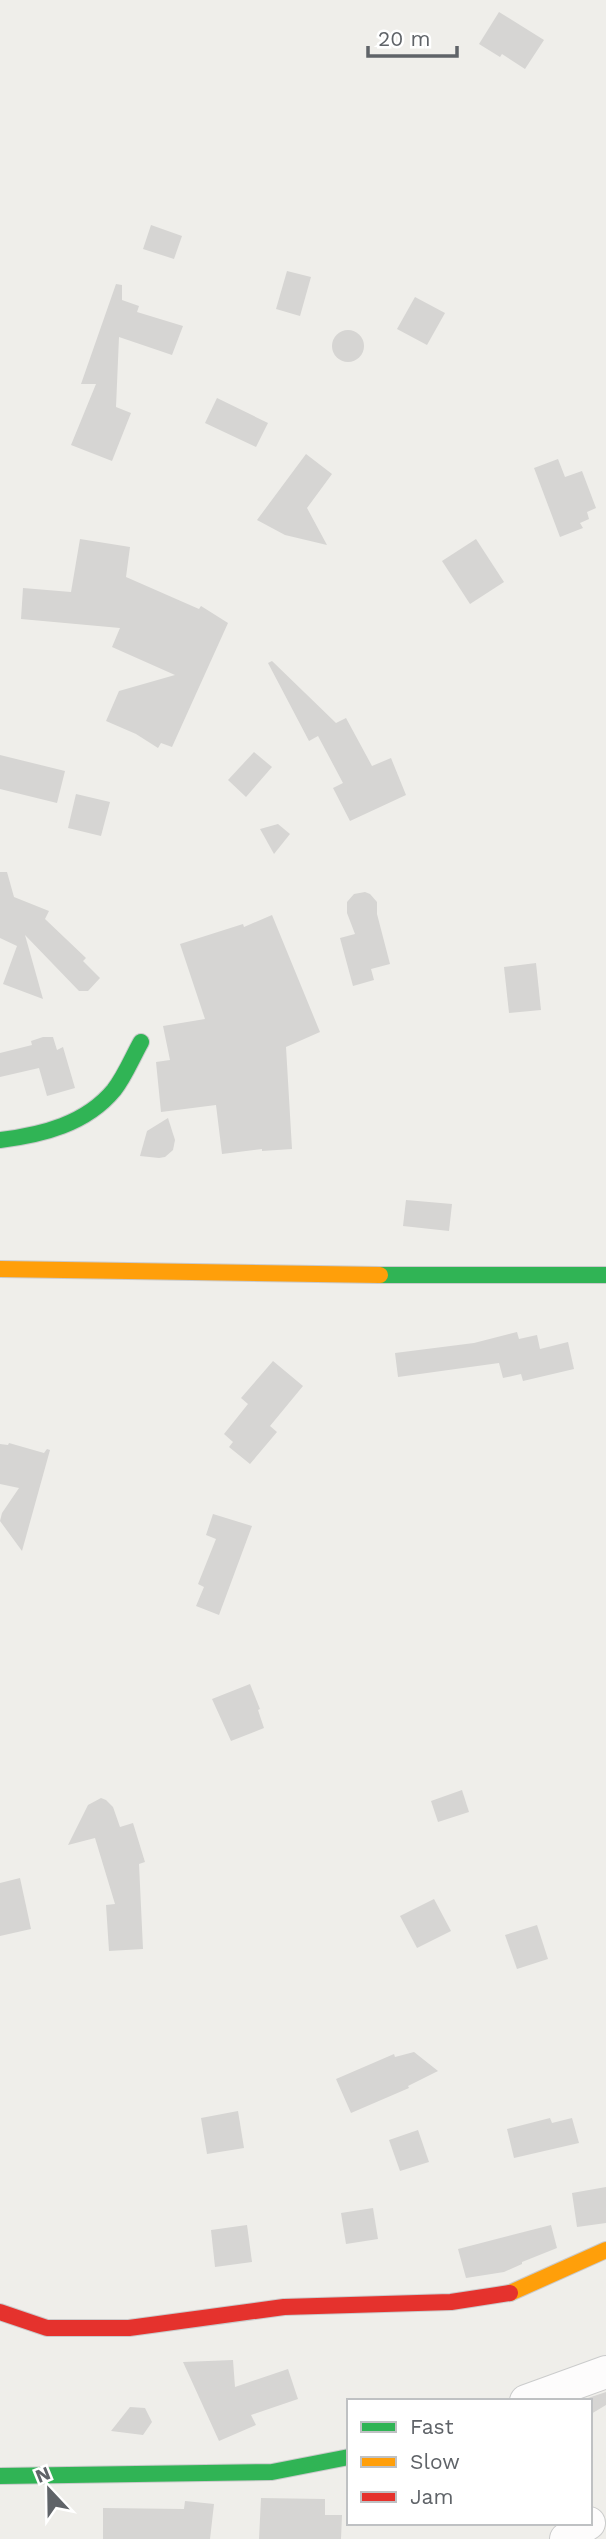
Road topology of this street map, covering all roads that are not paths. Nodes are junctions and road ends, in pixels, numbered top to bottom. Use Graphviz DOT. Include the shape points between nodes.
graph roads {
  1 [pos="141,1042"];
  2 [pos="0,1140"];
  3 [pos="0,1269"];
  4 [pos="606,1275"];
  5 [pos="606,2250"];
  6 [pos="0,2312"];
  7 [pos="606,2372"];
  8 [pos="532,2399"];
  9 [pos="347,2457"];
  10 [pos="0,2476"];
  11 [pos="587,2525"];
  12 [pos="566,2539"];
  1 -- 2 [label="street" via="115,1089 78,1120 23,1138"];
  3 -- 4 [label="street"];
  5 -- 6 [label="street" via="510,2292 450,2302 284,2307 129,2328 47,2328"];
  7 -- 8 [label="street"];
  9 -- 10 [label="street" via="272,2472"];
  11 -- 12 [label="street"];
}
